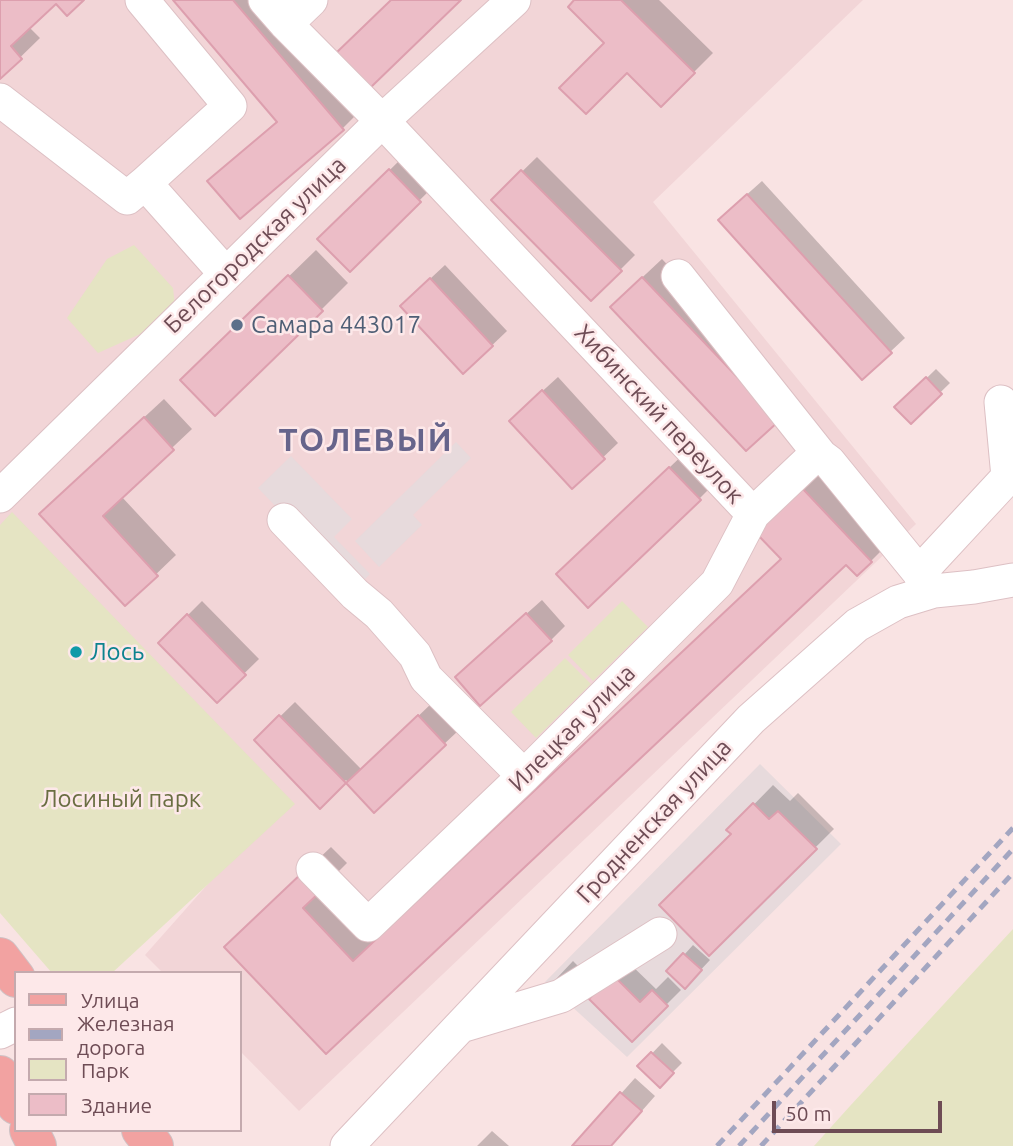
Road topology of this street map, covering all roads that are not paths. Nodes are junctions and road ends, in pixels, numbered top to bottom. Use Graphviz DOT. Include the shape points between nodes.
graph roads {
  1 [pos="142,0"];
  2 [pos="311,0"];
  3 [pos="514,0"];
  4 [pos="276,12"];
  5 [pos="0,100"];
  6 [pos="382,121"];
  7 [pos="145,183"];
  8 [pos="225,273"];
  9 [pos="678,276"];
  10 [pos="1000,402"];
  11 [pos="821,456"];
  12 [pos="0,496"];
  13 [pos="753,513"];
  14 [pos="284,520"];
  15 [pos="1013,580"];
  16 [pos="927,582"];
  17 [pos="524,776"];
  18 [pos="313,869"];
  19 [pos="660,934"];
  20 [pos="0,957"];
  21 [pos="14,975"];
  22 [pos="461,1026"];
  23 [pos="0,1074"];
  24 [pos="14,1101"];
  25 [pos="143,1132"];
  26 [pos="154,1146"];
  27 [pos="347,1146"];
  1 -- 7 [label="street" via="230,106"];
  2 -- 4 [label="street"];
  3 -- 6 [label="street, Белогородская улица"];
  4 -- 6 [label="street, Хибинский переулок"];
  5 -- 7 [label="street" via="127,198"];
  6 -- 8 [label="street, Белогородская улица"];
  6 -- 13 [label="street, Хибинский переулок"];
  7 -- 8 [label="street"];
  8 -- 12 [label="street, Белогородская улица"];
  9 -- 11 [label="street"];
  10 -- 16 [label="street" via="1008,477"];
  11 -- 13 [label="street, Хибинский переулок" via="810,460"];
  11 -- 16 [label="street"];
  13 -- 17 [label="street, Илецкая улица" via="717,583"];
  14 -- 17 [label="street" via="379,614 415,655 426,678"];
  15 -- 16 [label="street, Гродненская улица" via="974,587"];
  16 -- 22 [label="street, Гродненская улица" via="857,625 751,719"];
  17 -- 18 [label="street, Илецкая улица" via="368,925"];
  19 -- 22 [label="street" via="561,996"];
  20 -- 21 [label="main road"];
  22 -- 27 [label="street, Гродненская улица"];
  23 -- 24 [label="main road"];
  25 -- 26 [label="main road"];
}
